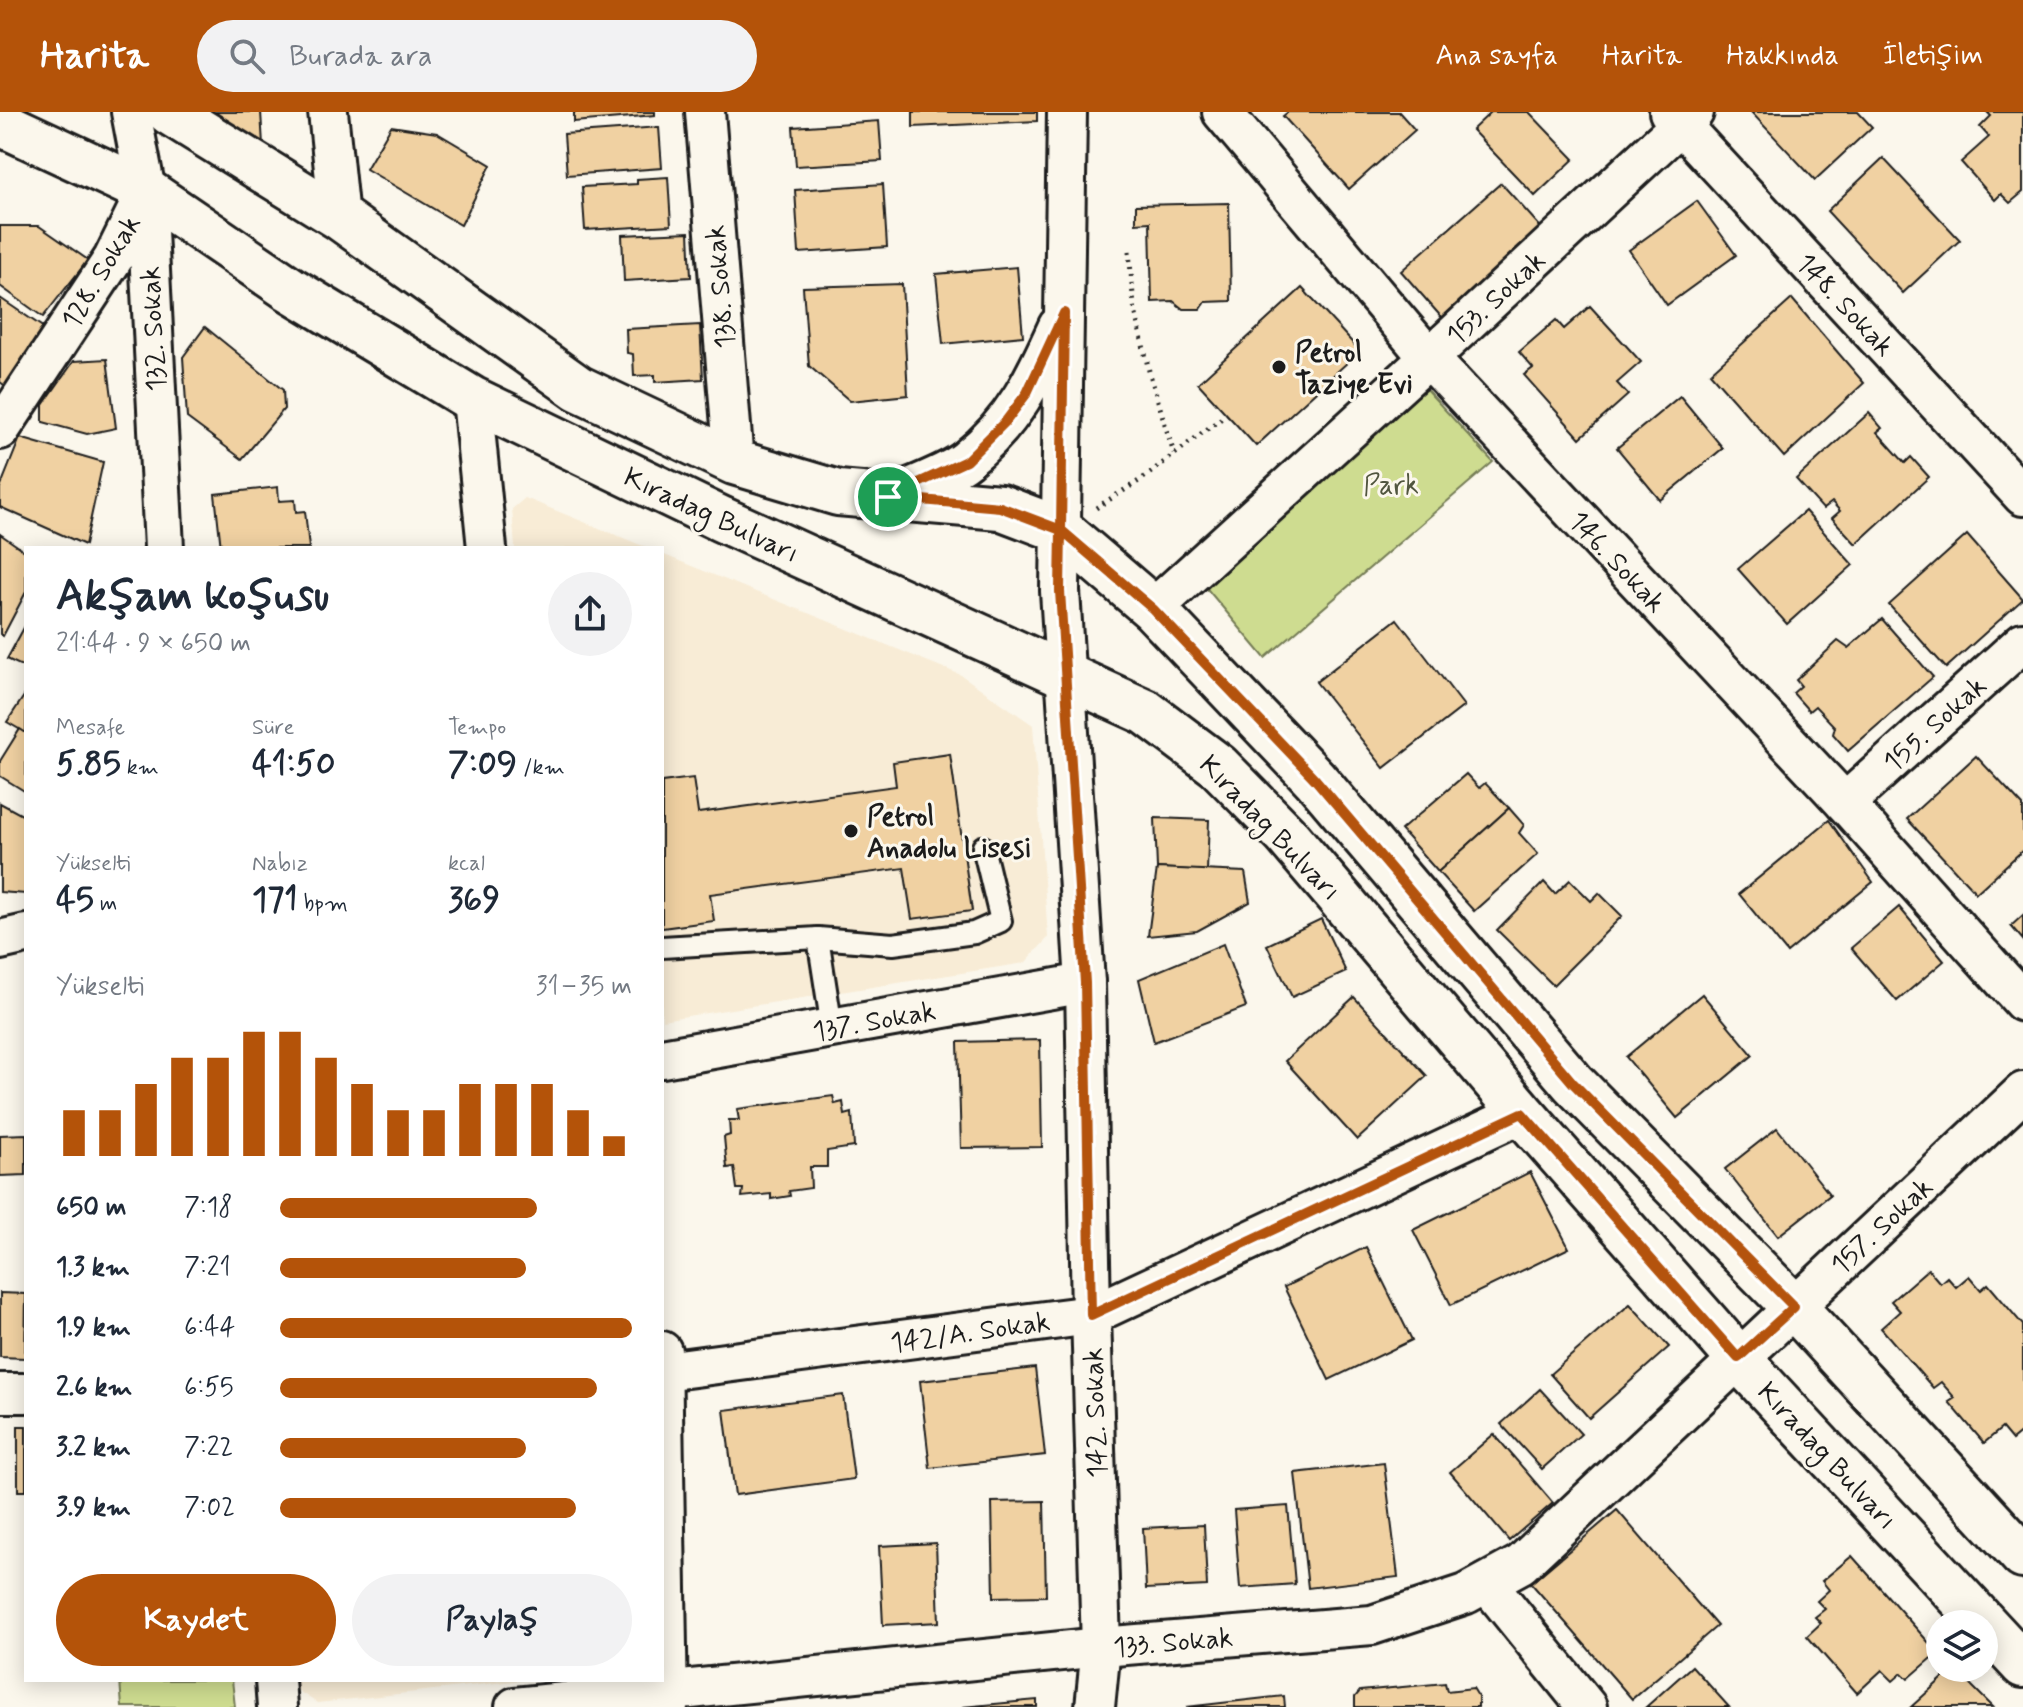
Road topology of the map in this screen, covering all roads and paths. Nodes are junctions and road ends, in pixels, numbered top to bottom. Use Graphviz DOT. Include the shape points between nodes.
graph roads {
  1 [pos="131,112"];
  2 [pos="169,112"];
  3 [pos="328,112"];
  4 [pos="705,112"];
  5 [pos="1067,112"];
  6 [pos="1222,112"];
  7 [pos="1681,116"];
  8 [pos="0,123"];
  9 [pos="146,191"];
  10 [pos="339,217"];
  11 [pos="1129,251"];
  12 [pos="1064,313"];
  13 [pos="1429,358"];
  14 [pos="472,399"];
  15 [pos="1227,414"];
  16 [pos="0,430"];
  17 [pos="1174,454"];
  18 [pos="734,462"];
  19 [pos="2023,496"];
  20 [pos="888,497"];
  21 [pos="1061,530"];
  22 [pos="164,546"];
  23 [pos="487,546"];
  24 [pos="1153,609"];
  25 [pos="2023,642"];
  26 [pos="1066,677"];
  27 [pos="1845,803"];
  28 [pos="983,847"];
  29 [pos="24,934"];
  30 [pos="818,938"];
  31 [pos="0,940"];
  32 [pos="664,947"];
  33 [pos="1085,983"];
  34 [pos="2023,1002"];
  35 [pos="832,1028"];
  36 [pos="664,1058"];
  37 [pos="2023,1092"];
  38 [pos="1522,1113"];
  39 [pos="1794,1307"];
  40 [pos="1091,1315"];
  41 [pos="1738,1358"];
  42 [pos="664,1361"];
  43 [pos="0,1393"];
  44 [pos="24,1393"];
  45 [pos="664,1446"];
  46 [pos="2023,1556"];
  47 [pos="1487,1583"];
  48 [pos="1101,1647"];
  49 [pos="2023,1665"];
  50 [pos="275,1682"];
  51 [pos="667,1699"];
  52 [pos="277,1707"];
  53 [pos="515,1707"];
  54 [pos="1095,1707"];
  55 [pos="1587,1707"];
  1 -- 9 [label="street, 132. Sokak"];
  2 -- 10 [label="main road, Kıradag Bulvarı"];
  3 -- 10 [label="street"];
  4 -- 18 [label="street, 138. Sokak"];
  5 -- 12 [label="street, 142. Sokak"];
  6 -- 13 [label="street, 146. Sokak"];
  7 -- 13 [label="street, 153. Sokak"];
  7 -- 19 [label="street, 148. Sokak"];
  8 -- 9 [label="main road, Kıradag Bulvarı"];
  9 -- 14 [label="main road, Kıradag Bulvarı" via="290,289"];
  9 -- 16 [label="street, 128. Sokak" via="113,259"];
  9 -- 22 [label="street, 132. Sokak"];
  10 -- 18 [label="main road, Kıradag Bulvarı" via="578,388"];
  11 -- 17 [label="path" via="1137,319"];
  12 -- 20 [label="street" via="1027,393 1006,421 966,461"];
  12 -- 21 [label="street, 142. Sokak"];
  13 -- 24 [label="street, 153. Sokak"];
  13 -- 27 [label="street, 146. Sokak"];
  14 -- 23 [label="street"];
  14 -- 26 [label="main road, Kıradag Bulvarı"];
  15 -- 17 [label="path"];
  17 -- 21 [label="path"];
  18 -- 20 [label="main road, Kıradag Bulvarı" via="838,493"];
  20 -- 21 [label="main road, Kıradag Bulvarı" via="1000,507"];
  21 -- 24 [label="main road, Kıradag Bulvarı"];
  21 -- 26 [label="street, 142. Sokak"];
  24 -- 39 [label="main road, Kıradag Bulvarı" via="1315,779 1573,1083"];
  25 -- 27 [label="street, 155. Sokak"];
  26 -- 33 [label="street, 142. Sokak"];
  26 -- 38 [label="main road, Kıradag Bulvarı" via="1146,712 1218,766 1286,835"];
  27 -- 34 [label="street, 146. Sokak"];
  28 -- 30 [label="lane" via="1001,921 974,933 893,944"];
  29 -- 31 [label="street"];
  30 -- 32 [label="lane"];
  30 -- 35 [label="lane"];
  33 -- 35 [label="street, 137. Sokak"];
  33 -- 40 [label="street, 142. Sokak"];
  35 -- 36 [label="street, 137. Sokak"];
  37 -- 39 [label="street, 157. Sokak"];
  38 -- 40 [label="street, 142/A. Sokak"];
  38 -- 41 [label="main road, Kıradag Bulvarı"];
  39 -- 41 [label="street, 157. Sokak"];
  39 -- 46 [label="main road, Kıradag Bulvarı"];
  40 -- 42 [label="street, 142/A. Sokak"];
  40 -- 48 [label="street, 142. Sokak"];
  41 -- 47 [label="street, 133. Sokak" via="1521,1564"];
  41 -- 49 [label="main road, Kıradag Bulvarı"];
  43 -- 44 [label="street"];
  45 -- 51 [label="street"];
  47 -- 48 [label="street, 133. Sokak" via="1372,1625"];
  47 -- 55 [label="street"];
  48 -- 51 [label="street, 133. Sokak"];
  48 -- 54 [label="street, 142. Sokak"];
  50 -- 52 [label="street"];
  51 -- 53 [label="street, 133. Sokak"];
}
